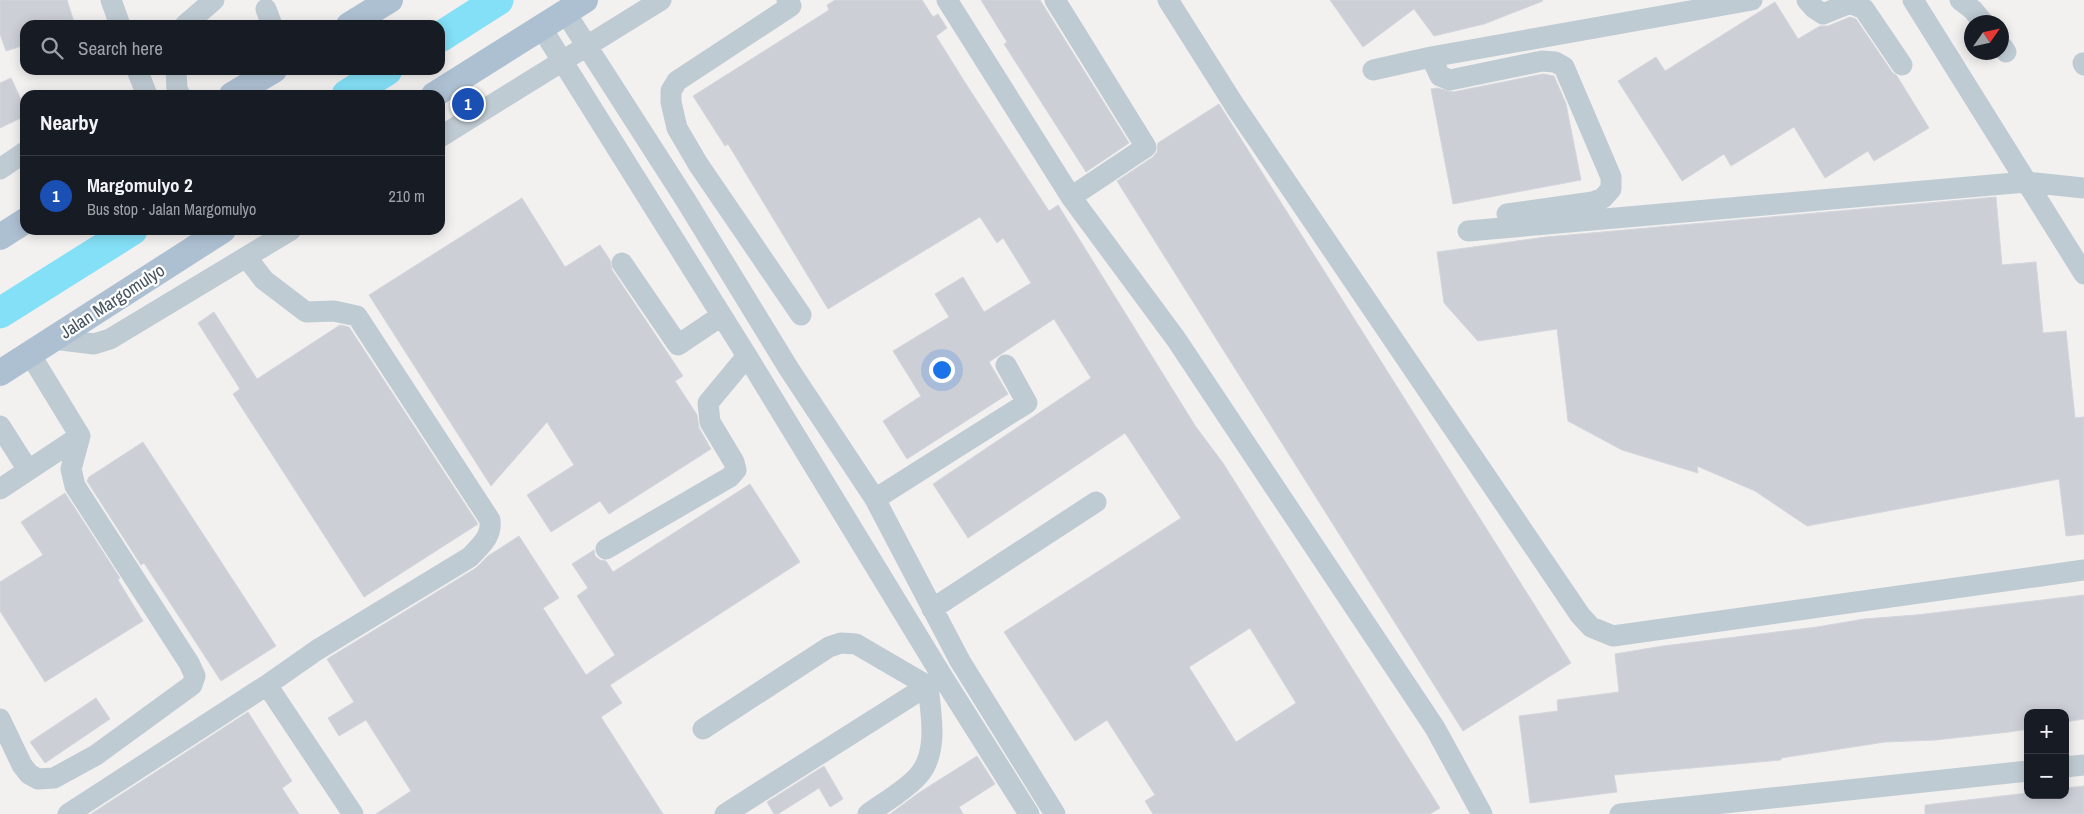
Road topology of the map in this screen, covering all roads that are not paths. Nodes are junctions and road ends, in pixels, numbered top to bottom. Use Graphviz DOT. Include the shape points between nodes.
graph roads {
  1 [pos="111,0"];
  2 [pos="214,0"];
  3 [pos="390,0"];
  4 [pos="660,0"];
  5 [pos="947,0"];
  6 [pos="1055,0"];
  7 [pos="1168,0"];
  8 [pos="1752,0"];
  9 [pos="1807,0"];
  10 [pos="1913,0"];
  11 [pos="1960,0"];
  12 [pos="792,2"];
  13 [pos="575,6"];
  14 [pos="1977,15"];
  15 [pos="118,20"];
  16 [pos="191,20"];
  17 [pos="357,20"];
  18 [pos="541,27"];
  19 [pos="587,47"];
  20 [pos="1431,57"];
  21 [pos="562,61"];
  22 [pos="1902,64"];
  23 [pos="1373,70"];
  24 [pos="140,75"];
  25 [pos="176,75"];
  26 [pos="266,75"];
  27 [pos="145,90"];
  28 [pos="178,90"];
  29 [pos="240,90"];
  30 [pos="442,90"];
  31 [pos="445,134"];
  32 [pos="20,155"];
  33 [pos="0,169"];
  34 [pos="2026,182"];
  35 [pos="2084,188"];
  36 [pos="1071,196"];
  37 [pos="727,206"];
  38 [pos="1506,214"];
  39 [pos="20,224"];
  40 [pos="700,225"];
  41 [pos="1468,231"];
  42 [pos="215,235"];
  43 [pos="283,235"];
  44 [pos="0,237"];
  45 [pos="247,258"];
  46 [pos="622,263"];
  47 [pos="2084,274"];
  48 [pos="801,315"];
  49 [pos="721,316"];
  50 [pos="53,339"];
  51 [pos="30,354"];
  52 [pos="747,356"];
  53 [pos="1006,365"];
  54 [pos="0,373"];
  55 [pos="0,426"];
  56 [pos="80,436"];
  57 [pos="28,470"];
  58 [pos="0,489"];
  59 [pos="874,499"];
  60 [pos="1096,502"];
  61 [pos="606,550"];
  62 [pos="2084,570"];
  63 [pos="932,609"];
  64 [pos="960,661"];
  65 [pos="935,681"];
  66 [pos="267,685"];
  67 [pos="0,719"];
  68 [pos="703,729"];
  69 [pos="2084,765"];
  70 [pos="2069,767"];
  71 [pos="2024,771"];
  72 [pos="1026,813"];
  73 [pos="68,814"];
  74 [pos="353,814"];
  75 [pos="725,814"];
  76 [pos="868,814"];
  77 [pos="1055,814"];
  78 [pos="1482,814"];
  79 [pos="1620,814"];
  1 -- 15 [label="lane"];
  2 -- 16 [label="lane"];
  3 -- 17 [label="main road"];
  4 -- 19 [label="lane"];
  5 -- 36 [label="lane"];
  6 -- 36 [label="lane" via="1146,147"];
  7 -- 62 [label="lane" via="1240,114 1591,627 1613,636"];
  8 -- 20 [label="lane"];
  9 -- 22 [label="lane" via="1822,14 1850,3 1864,9"];
  10 -- 34 [label="lane"];
  11 -- 14 [label="lane"];
  12 -- 37 [label="lane" via="677,81 671,91 677,128"];
  13 -- 18 [label="main road"];
  13 -- 19 [label="lane"];
  18 -- 21 [label="lane"];
  18 -- 30 [label="main road"];
  19 -- 21 [label="lane"];
  19 -- 40 [label="lane"];
  20 -- 23 [label="lane"];
  20 -- 38 [label="lane" via="1440,76 1450,80 1542,62 1555,62 1564,67 1611,177 1611,189 1603,198 1593,202"];
  21 -- 31 [label="lane"];
  21 -- 49 [label="lane"];
  24 -- 27 [label="lane"];
  25 -- 28 [label="lane"];
  26 -- 29 [label="main road"];
  32 -- 33 [label="lane"];
  34 -- 35 [label="lane"];
  34 -- 41 [label="lane"];
  34 -- 47 [label="lane"];
  36 -- 78 [label="lane" via="1176,339 1435,728"];
  37 -- 40 [label="lane"];
  37 -- 48 [label="lane"];
  39 -- 44 [label="main road"];
  40 -- 59 [label="lane"];
  42 -- 50 [label="main road, Jalan Margomulyo"];
  43 -- 45 [label="lane"];
  45 -- 50 [label="lane" via="110,339 94,344"];
  45 -- 66 [label="lane" via="264,280 306,312 334,311 357,316 490,520 491,529 486,540 470,557 317,650"];
  46 -- 49 [label="lane" via="678,345"];
  49 -- 52 [label="lane"];
  50 -- 51 [label="main road, Jalan Margomulyo"];
  51 -- 54 [label="main road, Jalan Margomulyo"];
  51 -- 56 [label="lane"];
  52 -- 61 [label="lane" via="708,403 710,422 736,470 730,477"];
  52 -- 65 [label="lane"];
  53 -- 59 [label="lane" via="1027,402"];
  55 -- 57 [label="lane"];
  56 -- 57 [label="lane"];
  56 -- 67 [label="lane" via="71,469 75,486 196,676 192,685 96,754 54,778 38,779 29,774"];
  57 -- 58 [label="lane"];
  59 -- 63 [label="lane"];
  60 -- 63 [label="lane"];
  63 -- 64 [label="lane"];
  64 -- 65 [label="lane"];
  64 -- 77 [label="lane"];
  65 -- 68 [label="lane" via="856,644 841,643 818,654"];
  65 -- 72 [label="lane"];
  65 -- 75 [label="lane"];
  65 -- 76 [label="lane" via="932,730 924,768 916,778"];
  66 -- 73 [label="lane"];
  66 -- 74 [label="lane"];
  69 -- 70 [label="lane"];
  71 -- 79 [label="lane"];
}
